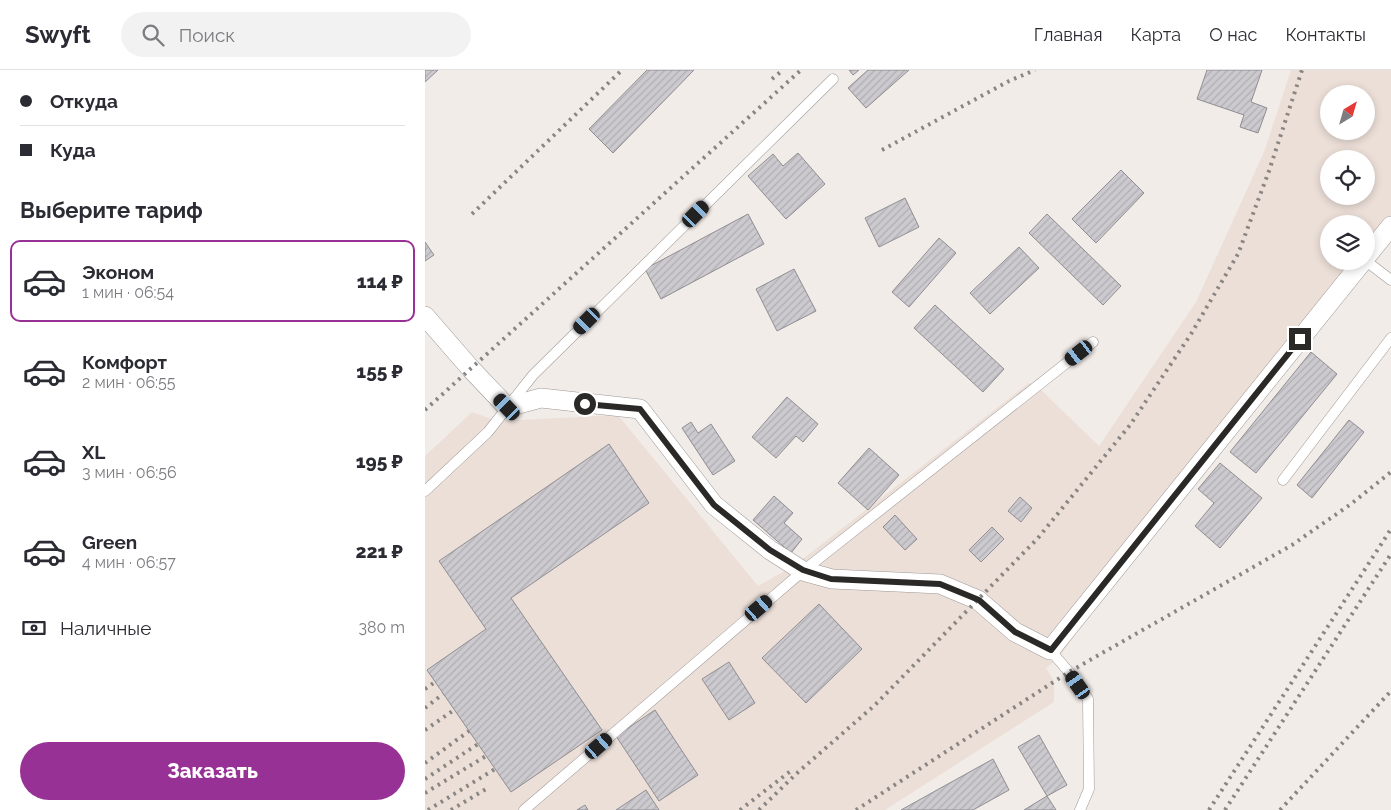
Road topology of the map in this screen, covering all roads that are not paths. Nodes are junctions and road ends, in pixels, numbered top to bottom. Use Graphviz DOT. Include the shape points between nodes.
graph roads {
  1 [pos="833,79"];
  2 [pos="1391,226"];
  3 [pos="1375,246"];
  4 [pos="1375,269"];
  5 [pos="1357,270"];
  6 [pos="1391,280"];
  7 [pos="425,316"];
  8 [pos="1391,338"];
  9 [pos="1093,342"];
  10 [pos="507,407"];
  11 [pos="1283,480"];
  12 [pos="425,491"];
  13 [pos="803,570"];
  14 [pos="1051,650"];
  15 [pos="524,810"];
  16 [pos="1080,810"];
  1 -- 10 [label="lane" via="540,368"];
  2 -- 3 [label="street"];
  4 -- 6 [label="lane"];
  5 -- 14 [label="street"];
  7 -- 10 [label="street"];
  8 -- 11 [label="lane"];
  9 -- 13 [label="lane"];
  10 -- 12 [label="lane" via="488,432"];
  10 -- 13 [label="street" via="541,398 640,409 714,505 770,550"];
  13 -- 14 [label="street" via="831,579 940,584 979,600 1015,632"];
  13 -- 15 [label="lane"];
  14 -- 16 [label="lane" via="1088,699 1089,789"];
}
